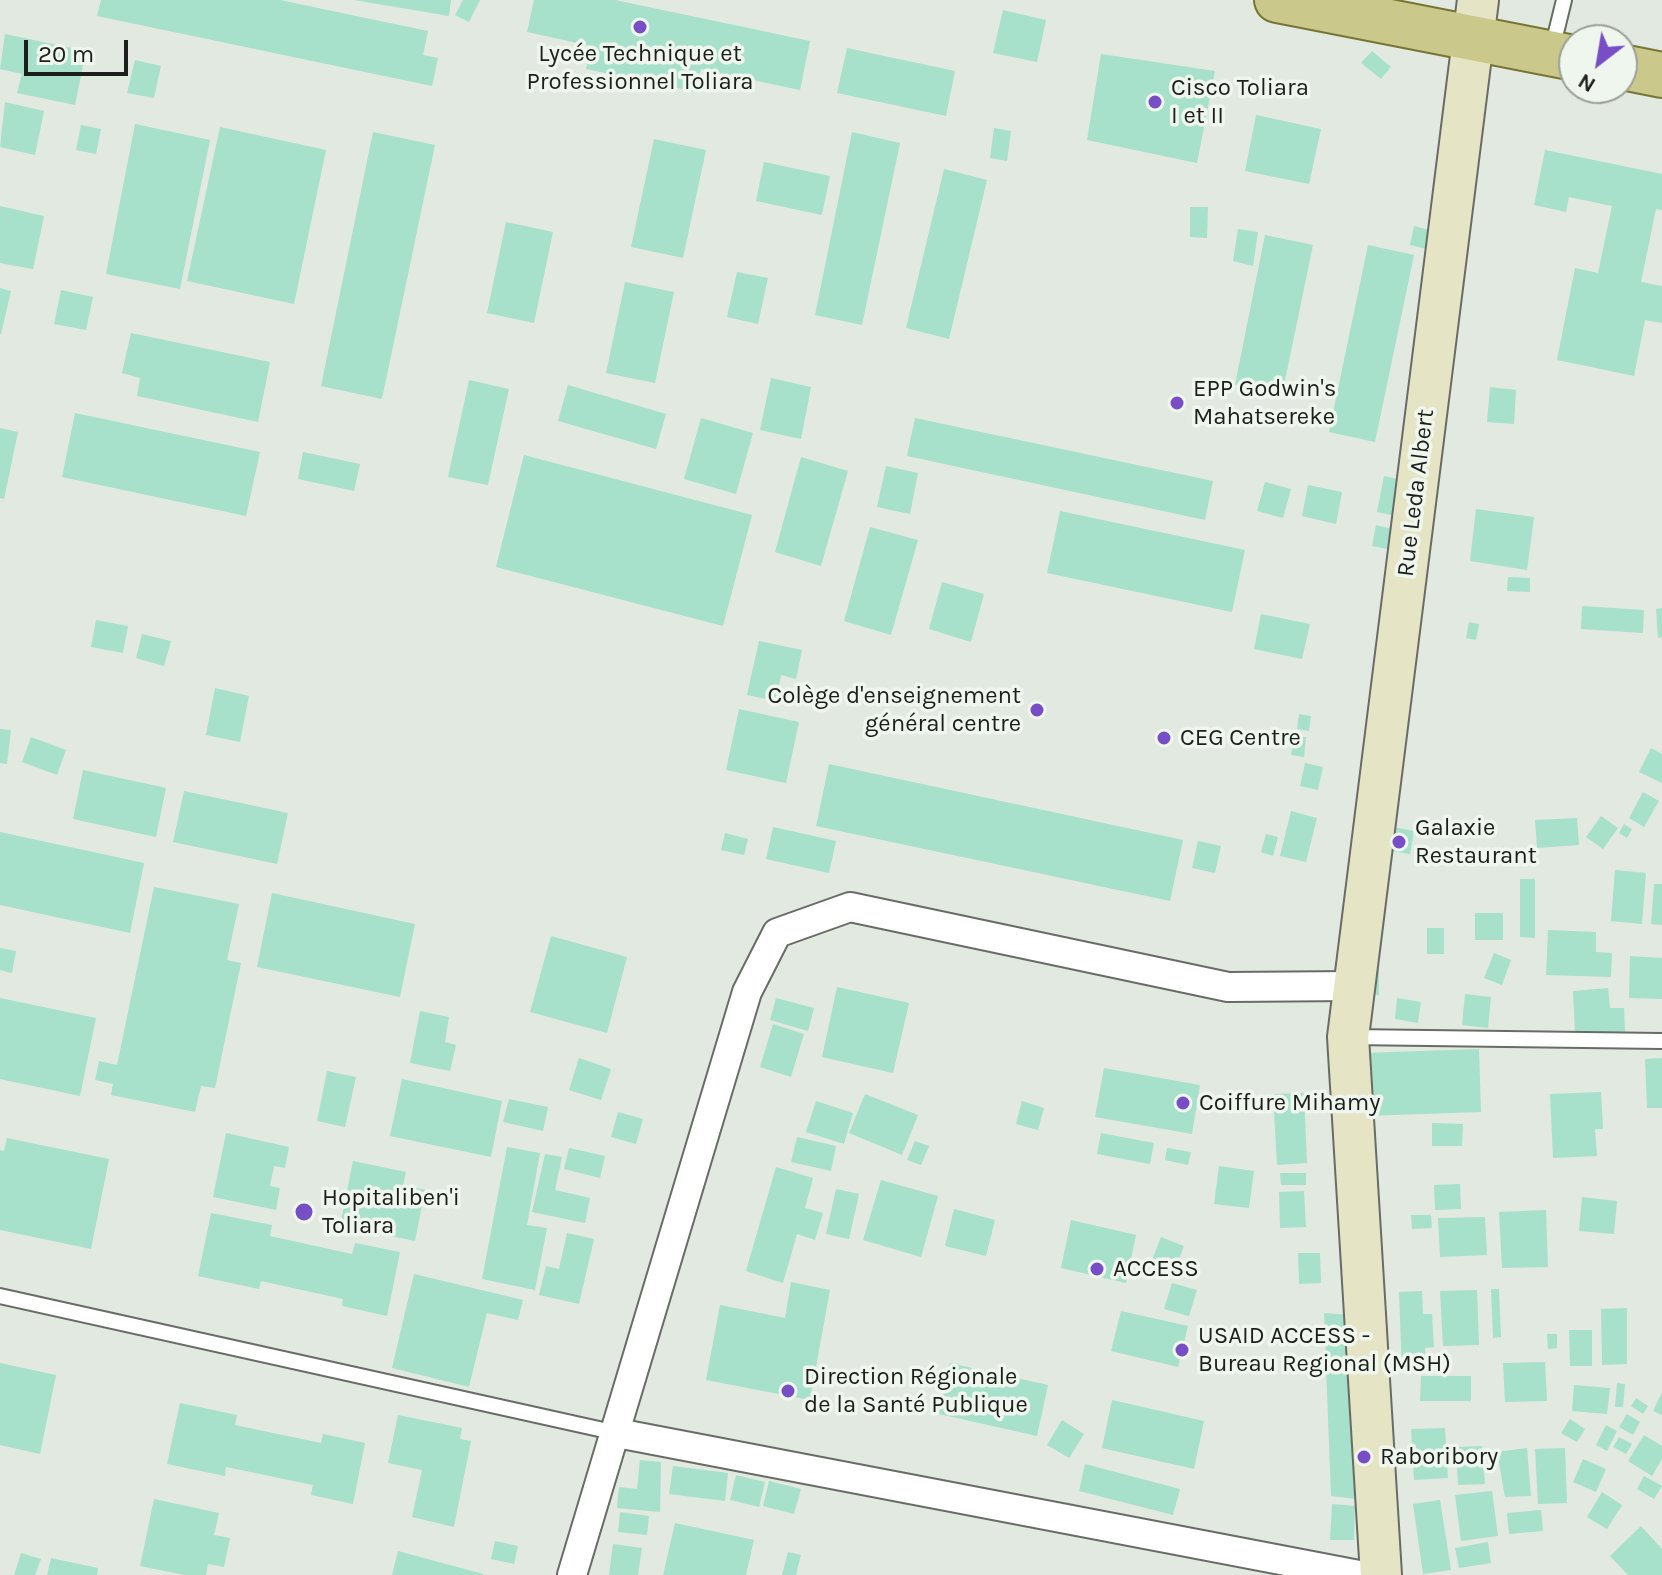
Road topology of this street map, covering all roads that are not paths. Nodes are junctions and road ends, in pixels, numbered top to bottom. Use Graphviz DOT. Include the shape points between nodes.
graph roads {
  1 [pos="1277,0"];
  2 [pos="1564,0"];
  3 [pos="1476,19"];
  4 [pos="1563,24"];
  5 [pos="1558,54"];
  6 [pos="1638,70"];
  7 [pos="1662,75"];
  8 [pos="1353,986"];
  9 [pos="1348,1037"];
  10 [pos="1662,1041"];
  11 [pos="0,1296"];
  12 [pos="617,1433"];
  13 [pos="572,1575"];
  14 [pos="1359,1575"];
  15 [pos="1381,1575"];
  1 -- 3 [label="main road"];
  2 -- 4 [label="lane"];
  3 -- 5 [label="main road"];
  3 -- 8 [label="street, Rue Leda Albert"];
  6 -- 7 [label="main road"];
  8 -- 9 [label="street, Rue Leda Albert"];
  8 -- 12 [label="street" via="1228,987 850,907 777,933 747,992"];
  9 -- 10 [label="lane"];
  9 -- 15 [label="street, Rue Leda Albert"];
  11 -- 12 [label="lane"];
  12 -- 13 [label="street"];
  12 -- 14 [label="street"];
}
